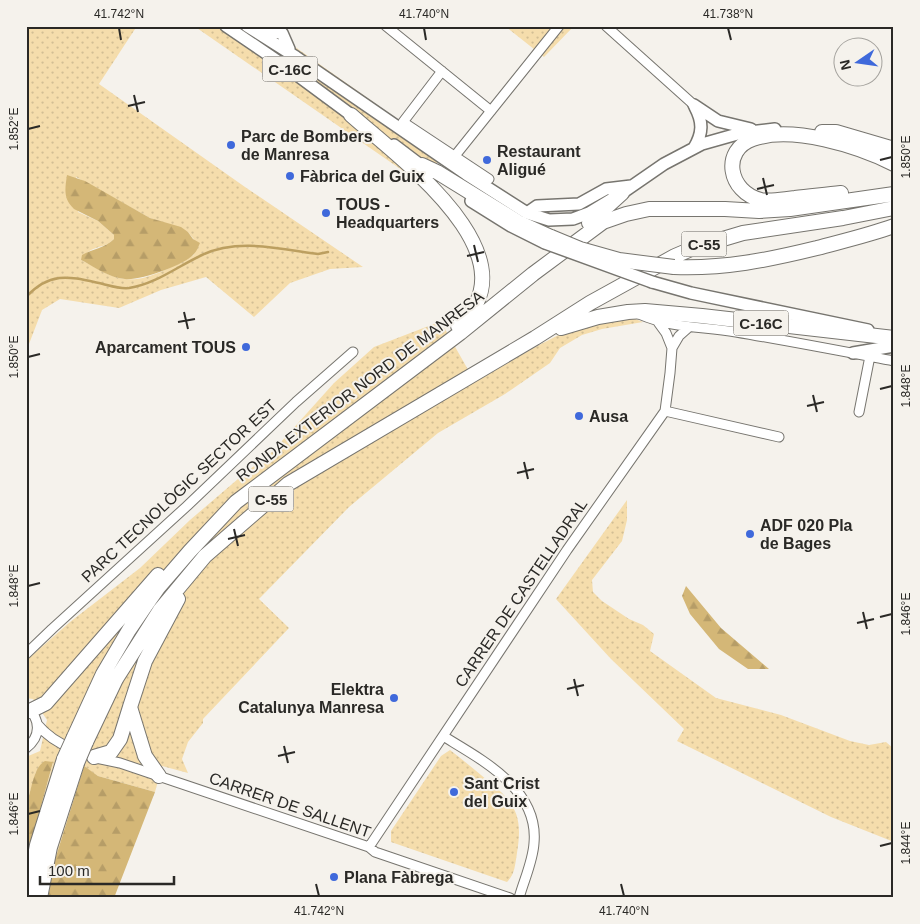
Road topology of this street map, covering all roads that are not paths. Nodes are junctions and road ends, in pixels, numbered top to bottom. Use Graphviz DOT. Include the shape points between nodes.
graph roads {
  1 [pos="226,26"];
  2 [pos="246,26"];
  3 [pos="386,26"];
  4 [pos="559,26"];
  5 [pos="606,26"];
  6 [pos="259,28"];
  7 [pos="285,30"];
  8 [pos="292,53"];
  9 [pos="442,71"];
  10 [pos="694,105"];
  11 [pos="491,112"];
  12 [pos="351,115"];
  13 [pos="757,131"];
  14 [pos="822,132"];
  15 [pos="694,148"];
  16 [pos="894,149"];
  17 [pos="454,157"];
  18 [pos="894,158"];
  19 [pos="894,164"];
  20 [pos="422,165"];
  21 [pos="489,179"];
  22 [pos="894,187"];
  23 [pos="628,189"];
  24 [pos="894,194"];
  25 [pos="894,208"];
  26 [pos="894,226"];
  27 [pos="548,240"];
  28 [pos="533,274"];
  29 [pos="628,312"];
  30 [pos="658,322"];
  31 [pos="688,328"];
  32 [pos="894,337"];
  33 [pos="535,338"];
  34 [pos="894,346"];
  35 [pos="672,348"];
  36 [pos="354,352"];
  37 [pos="853,353"];
  38 [pos="870,356"];
  39 [pos="894,361"];
  40 [pos="398,380"];
  41 [pos="665,411"];
  42 [pos="859,412"];
  43 [pos="780,437"];
  44 [pos="236,502"];
  45 [pos="205,556"];
  46 [pos="26,654"];
  47 [pos="130,707"];
  48 [pos="28,710"];
  49 [pos="37,724"];
  50 [pos="443,736"];
  51 [pos="80,740"];
  52 [pos="59,743"];
  53 [pos="28,747"];
  54 [pos="94,758"];
  55 [pos="71,761"];
  56 [pos="160,776"];
  57 [pos="369,847"];
  58 [pos="27,898"];
  59 [pos="40,898"];
  60 [pos="510,898"];
  61 [pos="519,898"];
  1 -- 12 [label="main road, C-16C"];
  2 -- 8 [label="main road, C-16C"];
  3 -- 9 [label="street"];
  4 -- 11 [label="street"];
  5 -- 10 [label="street"];
  6 -- 7 [label="main road"];
  6 -- 8 [label="main road"];
  7 -- 8 [label="main road"];
  8 -- 23 [label="main road, C-16C" via="527,213 549,220 573,219"];
  9 -- 11 [label="street"];
  9 -- 17 [label="street" via="403,122"];
  10 -- 13 [label="main road" via="718,121"];
  10 -- 15 [label="main road" via="702,124"];
  11 -- 17 [label="street"];
  12 -- 20 [label="main road, C-16C"];
  12 -- 40 [label="highway" via="432,186 466,229 480,260 481,286 473,308 418,356"];
  13 -- 14 [label="main road, C-16C"];
  13 -- 15 [label="main road, C-16C" via="714,140"];
  14 -- 16 [label="highway" via="836,132"];
  14 -- 18 [label="main road, C-16C"];
  15 -- 23 [label="main road, C-16C"];
  17 -- 21 [label="street"];
  19 -- 22 [label="highway" via="830,140 773,136 753,139 741,146 734,158 733,171 742,191 764,200"];
  20 -- 27 [label="highway"];
  23 -- 28 [label="highway"];
  24 -- 28 [label="highway, C-55" via="790,209 649,209 626,214 603,222"];
  25 -- 33 [label="highway, C-55" via="758,230 696,247 590,304"];
  26 -- 27 [label="highway, bridge" via="743,264 717,267 674,267 619,260"];
  27 -- 32 [label="main road, C-16C, bridge" via="652,282"];
  28 -- 40 [label="highway, RONDA EXTERIOR NORD DE MANRESA / C-55"];
  29 -- 30 [label="street"];
  29 -- 32 [label="highway, C-16C" via="676,313"];
  29 -- 33 [label="highway, C-16C" via="582,321"];
  30 -- 31 [label="street"];
  30 -- 35 [label="street"];
  31 -- 35 [label="street"];
  31 -- 37 [label="street" via="725,330"];
  33 -- 45 [label="highway, RONDA EXTERIOR NORD DE MANRESA / C-55" via="288,484"];
  34 -- 37 [label="main road"];
  35 -- 41 [label="street, CARRER DE CASTELLADRAL"];
  36 -- 46 [label="street, PARC TECNOLÒGIC SECTOR EST" via="296,402"];
  37 -- 38 [label="street"];
  38 -- 39 [label="street"];
  38 -- 42 [label="street"];
  40 -- 44 [label="highway, RONDA EXTERIOR NORD DE MANRESA / C-55"];
  41 -- 43 [label="street"];
  41 -- 50 [label="street, CARRER DE CASTELLADRAL" via="567,550"];
  44 -- 48 [label="highway" via="199,528 46,703"];
  44 -- 51 [label="highway, RONDA EXTERIOR NORD DE MANRESA / C-55" via="171,573 129,630 103,674"];
  45 -- 47 [label="highway" via="145,661"];
  45 -- 51 [label="highway, RONDA EXTERIOR NORD DE MANRESA / C-55" via="160,610"];
  47 -- 54 [label="highway" via="120,739 111,752"];
  47 -- 56 [label="highway" via="145,756"];
  48 -- 49 [label="street, CARRER DE SALLENT"];
  49 -- 52 [label="street, CARRER DE SALLENT"];
  49 -- 53 [label="street" via="36,737"];
  50 -- 57 [label="street, CARRER DE CASTELLADRAL"];
  50 -- 61 [label="street" via="485,761 515,786 530,812 535,826 534,844"];
  51 -- 55 [label="highway, RONDA EXTERIOR NORD DE MANRESA / C-55, bridge"];
  52 -- 53 [label="street, CARRER DE SALLENT" via="42,742"];
  52 -- 54 [label="street, CARRER DE SALLENT"];
  54 -- 56 [label="street, CARRER DE SALLENT"];
  55 -- 58 [label="highway, RONDA EXTERIOR NORD DE MANRESA / C-55" via="37,845"];
  55 -- 59 [label="highway, RONDA EXTERIOR NORD DE MANRESA / C-55"];
  56 -- 57 [label="street, CARRER DE SALLENT"];
  57 -- 60 [label="street, CARRER DE SALLENT" via="375,852"];
}
